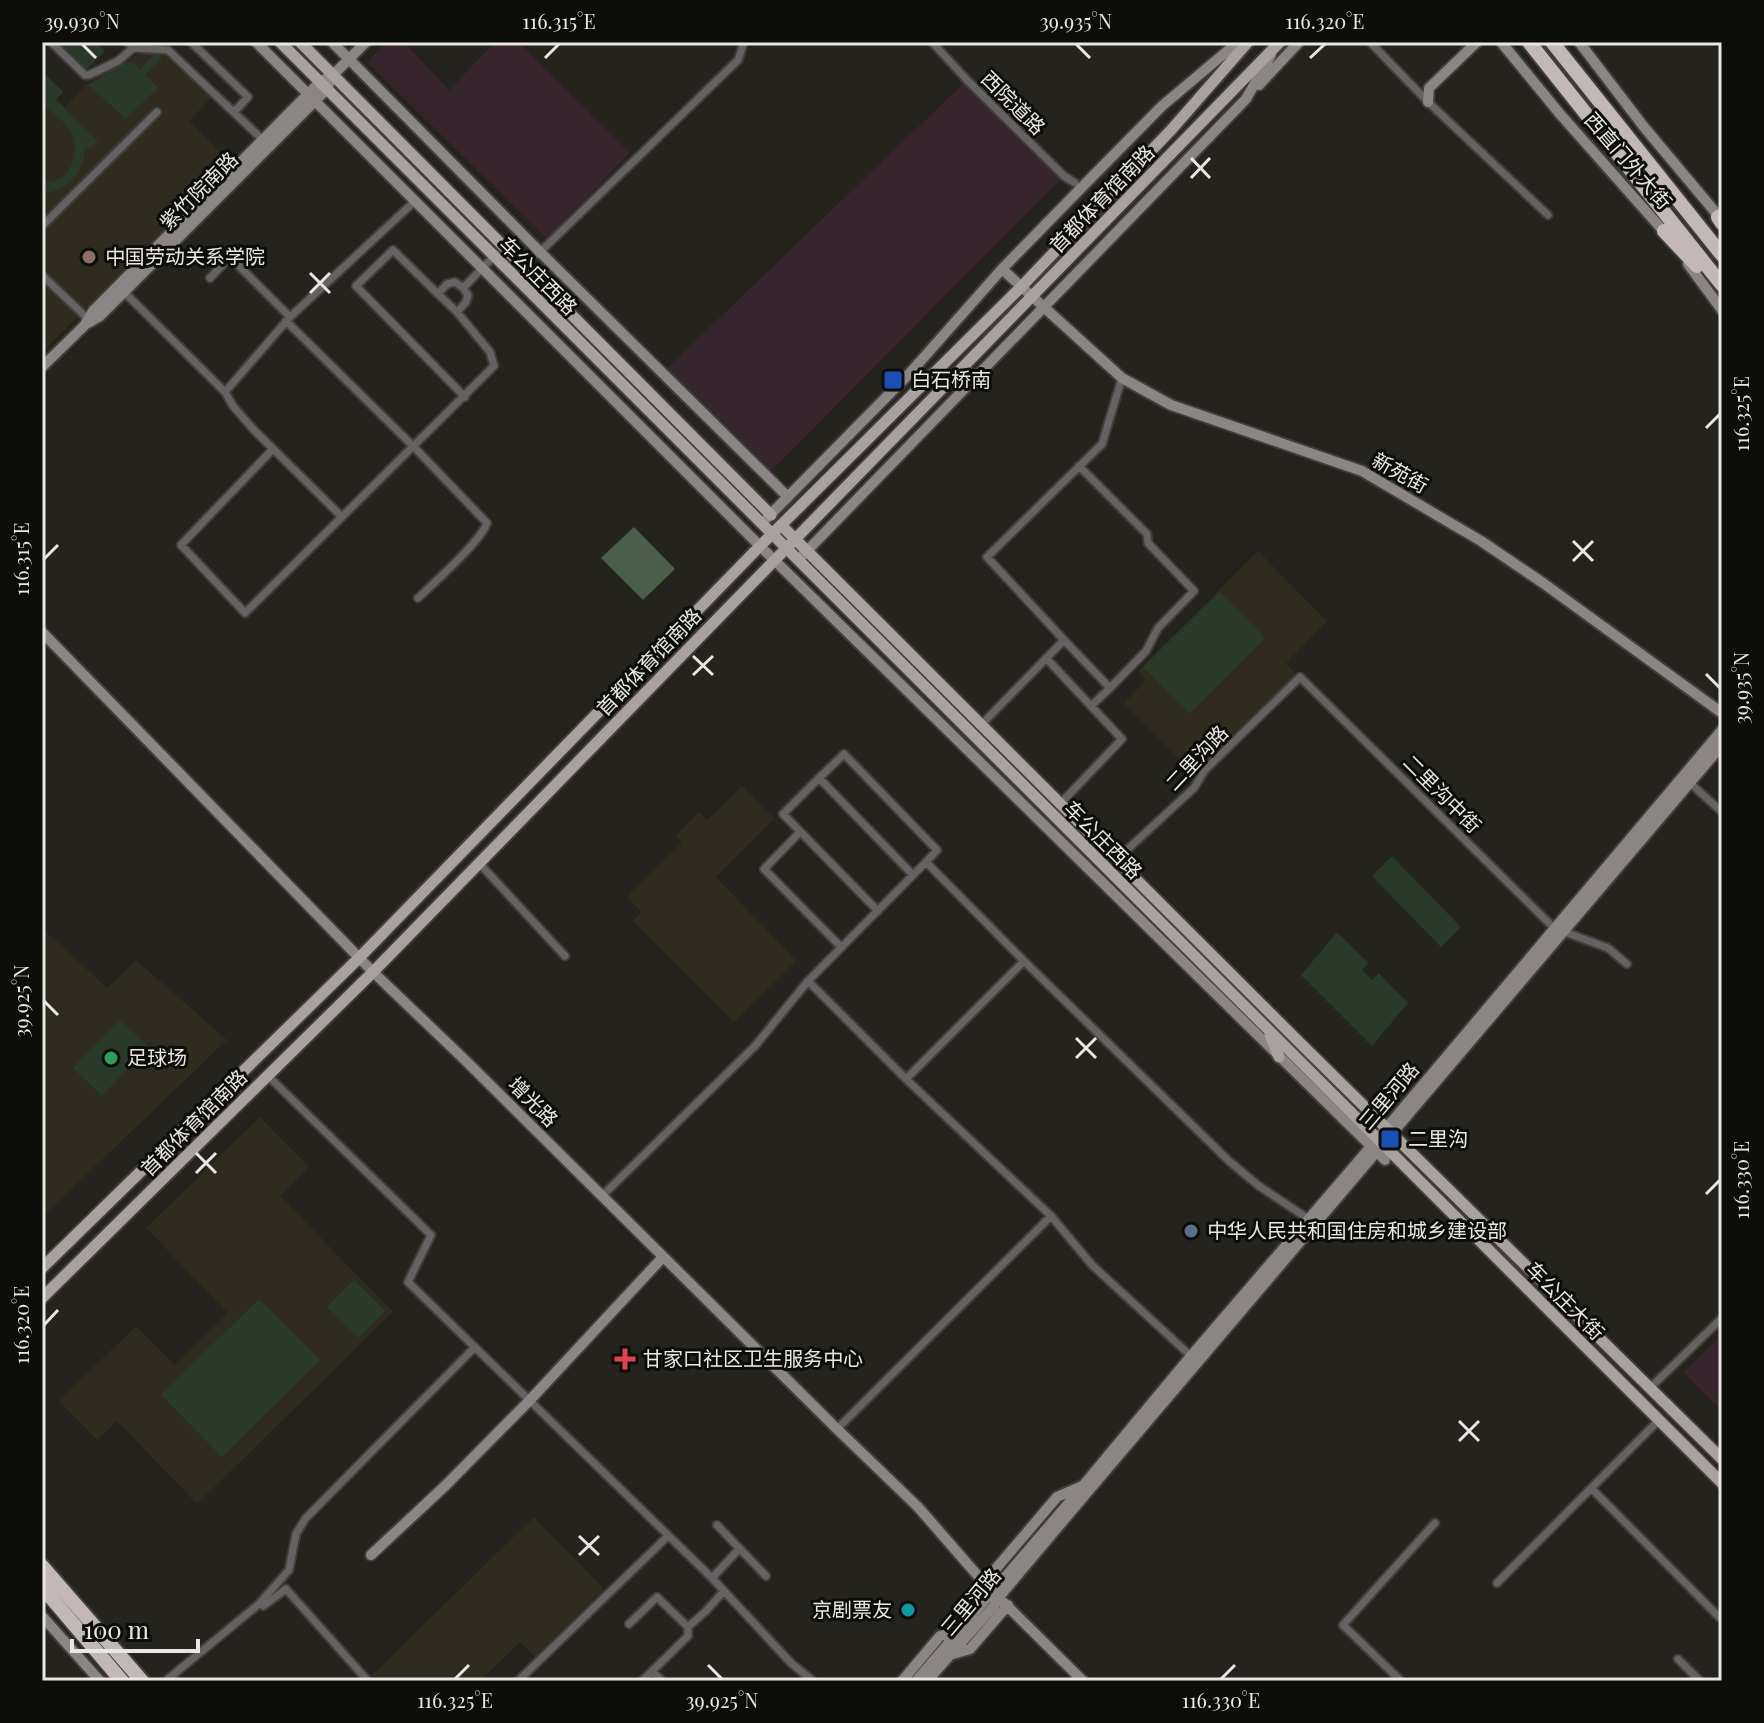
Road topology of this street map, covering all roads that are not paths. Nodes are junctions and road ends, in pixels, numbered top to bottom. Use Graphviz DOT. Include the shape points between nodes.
graph roads {
  1 [pos="51,42"];
  2 [pos="153,42"];
  3 [pos="176,42"];
  4 [pos="191,42"];
  5 [pos="256,42"];
  6 [pos="280,42"];
  7 [pos="300,42"];
  8 [pos="332,42"];
  9 [pos="366,42"];
  10 [pos="744,42"];
  11 [pos="932,42"];
  12 [pos="1238,42"];
  13 [pos="1248,42"];
  14 [pos="1299,42"];
  15 [pos="1370,42"];
  16 [pos="1477,42"];
  17 [pos="1501,42"];
  18 [pos="1529,42"];
  19 [pos="1552,42"];
  20 [pos="1579,42"];
  21 [pos="1278,44"];
  22 [pos="130,45"];
  23 [pos="164,50"];
  24 [pos="349,59"];
  25 [pos="333,75"];
  26 [pos="323,86"];
  27 [pos="312,97"];
  28 [pos="1246,99"];
  29 [pos="1428,102"];
  30 [pos="157,112"];
  31 [pos="234,112"];
  32 [pos="263,140"];
  33 [pos="1075,183"];
  34 [pos="415,201"];
  35 [pos="1548,215"];
  36 [pos="1721,220"];
  37 [pos="42,226"];
  38 [pos="1664,231"];
  39 [pos="503,247"];
  40 [pos="538,254"];
  41 [pos="1722,255"];
  42 [pos="494,256"];
  43 [pos="482,268"];
  44 [pos="1002,269"];
  45 [pos="42,275"];
  46 [pos="210,278"];
  47 [pos="1722,285"];
  48 [pos="1022,286"];
  49 [pos="463,288"];
  50 [pos="124,292"];
  51 [pos="1722,292"];
  52 [pos="438,294"];
  53 [pos="1032,296"];
  54 [pos="1043,306"];
  55 [pos="1722,310"];
  56 [pos="457,312"];
  57 [pos="288,319"];
  58 [pos="86,323"];
  59 [pos="42,367"];
  60 [pos="1122,378"];
  61 [pos="225,392"];
  62 [pos="465,397"];
  63 [pos="414,447"];
  64 [pos="273,449"];
  65 [pos="1079,466"];
  66 [pos="788,497"];
  67 [pos="771,515"];
  68 [pos="341,516"];
  69 [pos="761,524"];
  70 [pos="781,525"];
  71 [pos="771,535"];
  72 [pos="794,538"];
  73 [pos="760,546"];
  74 [pos="785,548"];
  75 [pos="808,551"];
  76 [pos="774,559"];
  77 [pos="798,561"];
  78 [pos="418,598"];
  79 [pos="42,632"];
  80 [pos="1064,640"];
  81 [pos="1046,658"];
  82 [pos="1300,677"];
  83 [pos="1110,688"];
  84 [pos="1091,706"];
  85 [pos="1722,713"];
  86 [pos="981,725"];
  87 [pos="1722,730"];
  88 [pos="1722,745"];
  89 [pos="819,778"];
  90 [pos="1690,783"];
  91 [pos="1060,804"];
  92 [pos="1722,812"];
  93 [pos="800,832"];
  94 [pos="1116,860"];
  95 [pos="926,862"];
  96 [pos="479,863"];
  97 [pos="913,875"];
  98 [pos="878,911"];
  99 [pos="1559,930"];
  100 [pos="841,947"];
  101 [pos="565,956"];
  102 [pos="359,958"];
  103 [pos="1024,961"];
  104 [pos="1627,964"];
  105 [pos="373,972"];
  106 [pos="808,981"];
  107 [pos="1269,1031"];
  108 [pos="1279,1057"];
  109 [pos="267,1075"];
  110 [pos="906,1079"];
  111 [pos="1389,1131"];
  112 [pos="1379,1148"];
  113 [pos="602,1196"];
  114 [pos="1051,1216"];
  115 [pos="1312,1222"];
  116 [pos="663,1257"];
  117 [pos="42,1268"];
  118 [pos="42,1298"];
  119 [pos="1722,1318"];
  120 [pos="475,1347"];
  121 [pos="1191,1357"];
  122 [pos="1651,1387"];
  123 [pos="530,1400"];
  124 [pos="1659,1420"];
  125 [pos="837,1429"];
  126 [pos="1722,1459"];
  127 [pos="1722,1483"];
  128 [pos="1592,1489"];
  129 [pos="1435,1523"];
  130 [pos="717,1525"];
  131 [pos="668,1536"];
  132 [pos="739,1549"];
  133 [pos="371,1555"];
  134 [pos="42,1566"];
  135 [pos="766,1576"];
  136 [pos="712,1578"];
  137 [pos="1497,1583"];
  138 [pos="42,1587"];
  139 [pos="724,1591"];
  140 [pos="993,1591"];
  141 [pos="1008,1605"];
  142 [pos="258,1609"];
  143 [pos="42,1616"];
  144 [pos="1719,1617"];
  145 [pos="629,1624"];
  146 [pos="688,1627"];
  147 [pos="960,1630"];
  148 [pos="951,1654"];
  149 [pos="1678,1659"];
  150 [pos="652,1671"];
  151 [pos="168,1679"];
  152 [pos="100,1681"];
  153 [pos="122,1681"];
  154 [pos="142,1681"];
  155 [pos="368,1681"];
  156 [pos="518,1681"];
  157 [pos="642,1681"];
  158 [pos="662,1681"];
  159 [pos="813,1681"];
  160 [pos="902,1681"];
  161 [pos="916,1681"];
  162 [pos="927,1681"];
  163 [pos="1083,1681"];
  164 [pos="1396,1681"];
  165 [pos="1700,1681"];
  1 -- 22 [label="street" via="85,75 118,61"];
  2 -- 23 [label="street"];
  3 -- 23 [label="street"];
  4 -- 31 [label="street" via="248,97"];
  5 -- 27 [label="street"];
  6 -- 26 [label="main road, 车公庄西路"];
  7 -- 25 [label="main road, 车公庄西路"];
  8 -- 24 [label="street"];
  9 -- 24 [label="street, 紫竹院南路"];
  10 -- 40 [label="street" via="738,60"];
  11 -- 33 [label="street, 西院道路"];
  12 -- 44 [label="street, 首都体育馆南路" via="1162,106"];
  13 -- 48 [label="main road, 首都体育馆南路"];
  14 -- 28 [label="street"];
  15 -- 29 [label="street"];
  16 -- 29 [label="street" via="1429,88"];
  17 -- 38 [label="street, 西直门外大街"];
  18 -- 47 [label="highway, 西直门外大街"];
  19 -- 41 [label="highway, 西直门外大街"];
  20 -- 36 [label="street, 西直门外大街"];
  21 -- 28 [label="street, 首都体育馆南路"];
  21 -- 53 [label="main road, 首都体育馆南路"];
  22 -- 23 [label="street"];
  23 -- 31 [label="street"];
  24 -- 25 [label="street, 紫竹院南路"];
  24 -- 40 [label="street"];
  25 -- 26 [label="street, 紫竹院南路"];
  25 -- 39 [label="main road, 车公庄西路"];
  26 -- 27 [label="street, 紫竹院南路"];
  26 -- 42 [label="main road, 车公庄西路"];
  27 -- 32 [label="street, 紫竹院南路"];
  27 -- 34 [label="street"];
  27 -- 50 [label="street, 紫竹院南路"];
  28 -- 54 [label="street, 首都体育馆南路"];
  29 -- 35 [label="street"];
  30 -- 37 [label="street"];
  31 -- 32 [label="street"];
  32 -- 58 [label="street, 紫竹院南路"];
  34 -- 43 [label="street"];
  34 -- 57 [label="street"];
  38 -- 51 [label="highway"];
  38 -- 55 [label="street, 西直门外大街"];
  39 -- 42 [label="street"];
  39 -- 67 [label="main road, 车公庄西路"];
  40 -- 66 [label="street"];
  42 -- 43 [label="street"];
  42 -- 69 [label="main road, 车公庄西路"];
  43 -- 49 [label="street"];
  43 -- 73 [label="street"];
  44 -- 48 [label="street, 新苑街"];
  44 -- 66 [label="street, 首都体育馆南路" via="910,373"];
  45 -- 58 [label="street"];
  46 -- 57 [label="street" via="230,257"];
  48 -- 53 [label="street, 新苑街"];
  48 -- 70 [label="main road, 首都体育馆南路"];
  49 -- 52 [label="street" via="455,282"];
  49 -- 56 [label="street" via="468,295"];
  50 -- 58 [label="street, 紫竹院南路"];
  50 -- 61 [label="street"];
  52 -- 56 [label="street"];
  52 -- 62 [label="street" via="393,250 356,286"];
  53 -- 54 [label="street, 新苑街"];
  53 -- 72 [label="main road, 首都体育馆南路"];
  54 -- 60 [label="street, 新苑街"];
  54 -- 75 [label="street, 首都体育馆南路"];
  56 -- 62 [label="street" via="490,352 494,366"];
  57 -- 61 [label="street"];
  57 -- 63 [label="street"];
  58 -- 59 [label="street, 紫竹院南路"];
  60 -- 65 [label="street" via="1102,444"];
  60 -- 85 [label="street, 新苑街" via="1171,405 1362,471 1475,537"];
  61 -- 64 [label="street"];
  62 -- 63 [label="street"];
  63 -- 68 [label="street"];
  63 -- 78 [label="street" via="487,523"];
  64 -- 68 [label="street"];
  64 -- 68 [label="street" via="181,545 245,613"];
  65 -- 80 [label="street" via="987,557"];
  65 -- 83 [label="street" via="1147,534 1148,543 1194,591"];
  66 -- 67 [label="street, 首都体育馆南路"];
  67 -- 69 [label="street, 首都体育馆南路"];
  67 -- 70 [label="street"];
  69 -- 71 [label="main road, 车公庄西路"];
  70 -- 71 [label="main road, 首都体育馆南路"];
  70 -- 72 [label="main road, 车公庄西路"];
  71 -- 73 [label="main road, 首都体育馆南路"];
  71 -- 74 [label="main road, 车公庄西路"];
  72 -- 74 [label="main road, 首都体育馆南路"];
  72 -- 75 [label="main road, 车公庄西路"];
  73 -- 76 [label="street"];
  73 -- 102 [label="main road, 首都体育馆南路"];
  74 -- 76 [label="main road, 首都体育馆南路"];
  74 -- 77 [label="main road, 车公庄西路"];
  75 -- 77 [label="street, 首都体育馆南路"];
  75 -- 86 [label="main road, 车公庄西路"];
  76 -- 96 [label="main road, 首都体育馆南路"];
  76 -- 108 [label="street"];
  77 -- 107 [label="main road, 车公庄西路"];
  79 -- 102 [label="street, 增光路"];
  80 -- 81 [label="street"];
  80 -- 83 [label="street"];
  81 -- 84 [label="street"];
  81 -- 86 [label="street"];
  82 -- 94 [label="street, 二里沟路"];
  82 -- 99 [label="street, 二里沟中街"];
  83 -- 84 [label="street"];
  84 -- 91 [label="street" via="1122,739"];
  86 -- 91 [label="main road, 车公庄西路"];
  87 -- 99 [label="street, 三里河路"];
  88 -- 90 [label="street, 三里河路"];
  89 -- 93 [label="street" via="783,814"];
  89 -- 95 [label="street" via="844,754 937,850"];
  89 -- 97 [label="street"];
  90 -- 92 [label="street"];
  90 -- 99 [label="street, 三里河路"];
  91 -- 94 [label="main road, 车公庄西路"];
  93 -- 98 [label="street"];
  93 -- 100 [label="street" via="764,869"];
  94 -- 111 [label="main road, 车公庄西路"];
  95 -- 97 [label="street"];
  95 -- 103 [label="street"];
  96 -- 101 [label="street"];
  96 -- 105 [label="main road, 首都体育馆南路"];
  97 -- 98 [label="street"];
  98 -- 100 [label="street"];
  99 -- 104 [label="street" via="1608,948"];
  99 -- 111 [label="street, 三里河路"];
  100 -- 106 [label="street"];
  102 -- 105 [label="street, 增光路"];
  102 -- 117 [label="main road, 首都体育馆南路"];
  103 -- 110 [label="street"];
  103 -- 115 [label="street" via="1229,1161"];
  105 -- 109 [label="main road, 首都体育馆南路"];
  105 -- 113 [label="street, 增光路"];
  106 -- 110 [label="street"];
  106 -- 113 [label="street" via="755,1046"];
  107 -- 108 [label="main road"];
  107 -- 112 [label="main road, 车公庄西路"];
  108 -- 112 [label="street"];
  109 -- 118 [label="main road, 首都体育馆南路"];
  109 -- 120 [label="street" via="431,1235 408,1282"];
  110 -- 114 [label="street"];
  111 -- 112 [label="street, 三里河路"];
  111 -- 122 [label="main road, 车公庄大街"];
  112 -- 115 [label="street, 三里河路"];
  112 -- 124 [label="main road, 车公庄大街"];
  113 -- 116 [label="street, 增光路"];
  114 -- 121 [label="street" via="1092,1265"];
  114 -- 125 [label="street"];
  115 -- 121 [label="street, 三里河路"];
  116 -- 123 [label="street"];
  116 -- 125 [label="street, 增光路"];
  119 -- 122 [label="street"];
  120 -- 123 [label="street"];
  120 -- 151 [label="street" via="305,1519 296,1534 289,1570 259,1604"];
  121 -- 140 [label="street, 三里河路"];
  121 -- 140 [label="street, 三里河路"];
  122 -- 126 [label="main road, 车公庄大街"];
  123 -- 131 [label="street"];
  123 -- 133 [label="street"];
  124 -- 127 [label="main road, 车公庄大街"];
  124 -- 128 [label="street"];
  125 -- 140 [label="street, 增光路" via="918,1507"];
  128 -- 137 [label="street"];
  128 -- 144 [label="street"];
  129 -- 164 [label="street" via="1343,1625"];
  130 -- 132 [label="street"];
  131 -- 136 [label="street"];
  131 -- 156 [label="street"];
  132 -- 135 [label="street"];
  132 -- 136 [label="street"];
  134 -- 154 [label="highway"];
  136 -- 139 [label="street"];
  138 -- 153 [label="highway"];
  139 -- 146 [label="street"];
  139 -- 159 [label="street"];
  140 -- 141 [label="street, 增光路"];
  140 -- 147 [label="street, 三里河路"];
  140 -- 148 [label="street, 三里河路" via="994,1606"];
  141 -- 148 [label="street" via="970,1649"];
  141 -- 163 [label="street, 增光路"];
  142 -- 155 [label="street" via="286,1589"];
  143 -- 152 [label="street"];
  145 -- 146 [label="street" via="657,1597"];
  146 -- 150 [label="street" via="688,1636"];
  147 -- 160 [label="street, 三里河路" via="940,1636"];
  147 -- 161 [label="street, 三里河路"];
  148 -- 162 [label="street, 三里河路"];
  149 -- 165 [label="street"];
  150 -- 157 [label="street"];
  150 -- 158 [label="street"];
}
